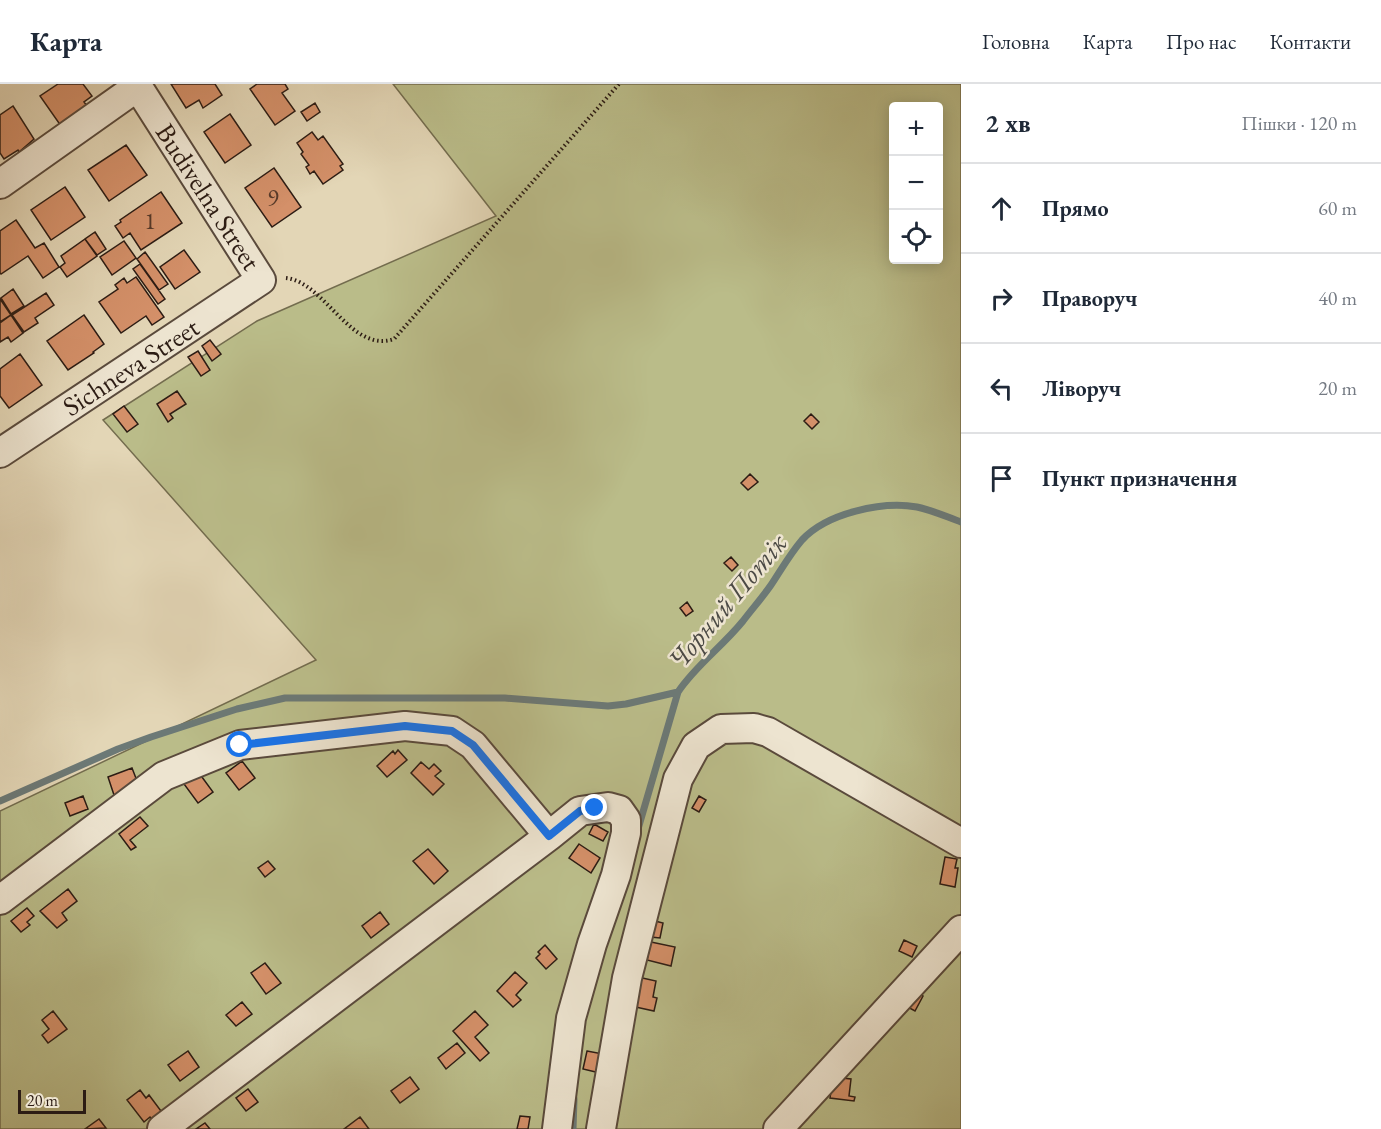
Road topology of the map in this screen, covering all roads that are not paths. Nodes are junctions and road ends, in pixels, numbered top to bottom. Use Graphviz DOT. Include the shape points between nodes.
graph roads {
  1 [pos="136,85"];
  2 [pos="0,184"];
  3 [pos="261,280"];
  4 [pos="0,453"];
  5 [pos="549,836"];
  6 [pos="961,843"];
  7 [pos="0,900"];
  8 [pos="961,930"];
  9 [pos="162,1129"];
  10 [pos="557,1129"];
  11 [pos="601,1129"];
  12 [pos="778,1129"];
  1 -- 2 [label="street"];
  1 -- 3 [label="street, Budivelna Street"];
  3 -- 4 [label="street, Sichneva Street"];
  5 -- 7 [label="street" via="473,745 452,731 405,726 240,745 164,776"];
  5 -- 9 [label="street"];
  5 -- 10 [label="street" via="580,811 608,807 619,810 626,820 616,874 571,1018"];
  6 -- 11 [label="street" via="768,732 754,728 721,729 696,746 678,779 627,978"];
  8 -- 12 [label="street"];
}
